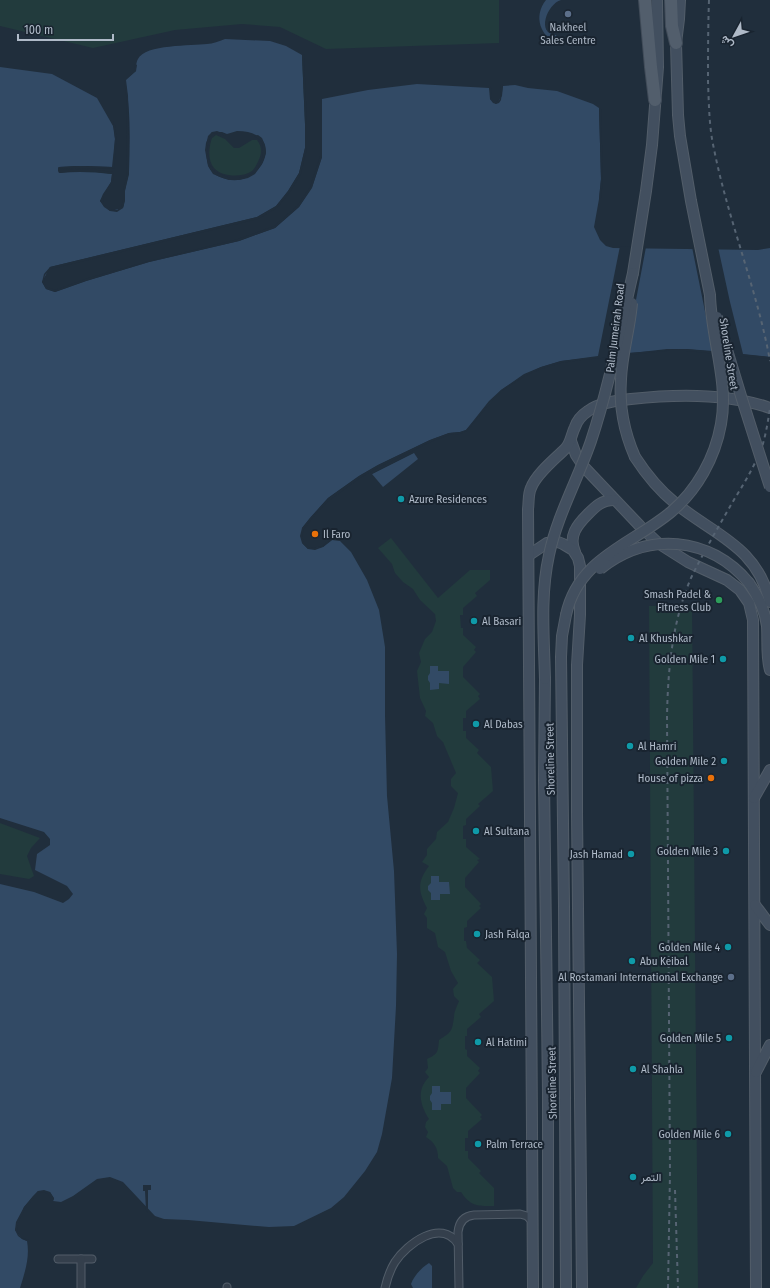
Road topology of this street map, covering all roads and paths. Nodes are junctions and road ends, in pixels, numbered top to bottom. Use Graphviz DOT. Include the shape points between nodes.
graph roads {
  1 [pos="645,0"];
  2 [pos="657,0"];
  3 [pos="671,0"];
  4 [pos="680,0"];
  5 [pos="676,43"];
  6 [pos="655,100"];
  7 [pos="633,273"];
  8 [pos="710,295"];
  9 [pos="770,408"];
  10 [pos="571,441"];
  11 [pos="770,487"];
  12 [pos="614,500"];
  13 [pos="576,554"];
  14 [pos="529,555"];
  15 [pos="770,602"];
  16 [pos="566,615"];
  17 [pos="770,670"];
  18 [pos="770,770"];
  19 [pos="544,782"];
  20 [pos="563,789"];
  21 [pos="754,798"];
  22 [pos="530,802"];
  23 [pos="577,813"];
  24 [pos="578,879"];
  25 [pos="755,905"];
  26 [pos="531,906"];
  27 [pos="564,906"];
  28 [pos="770,926"];
  29 [pos="546,929"];
  30 [pos="564,998"];
  31 [pos="579,1019"];
  32 [pos="770,1045"];
  33 [pos="547,1068"];
  34 [pos="755,1074"];
  35 [pos="532,1092"];
  36 [pos="533,1222"];
  37 [pos="458,1244"];
  38 [pos="58,1259"];
  39 [pos="81,1259"];
  40 [pos="92,1260"];
  41 [pos="81,1288"];
  42 [pos="385,1288"];
  43 [pos="459,1288"];
  44 [pos="533,1288"];
  45 [pos="548,1288"];
  46 [pos="566,1288"];
  47 [pos="582,1288"];
  48 [pos="756,1288"];
  1 -- 6 [label="main road"];
  2 -- 6 [label="main road, Palm Jumeirah Road" via="658,56"];
  3 -- 5 [label="main road"];
  4 -- 5 [label="main road"];
  5 -- 8 [label="main road" via="680,136"];
  6 -- 7 [label="main road, Palm Jumeirah Road" via="650,168"];
  7 -- 15 [label="main road, Palm Jumeirah Road, bridge" via="632,307 620,388 624,423 635,457 656,486 674,502 742,551 758,572"];
  7 -- 19 [label="main road, Shoreline Street, bridge" via="597,421 549,555 544,594"];
  8 -- 11 [label="main road, bridge"];
  8 -- 16 [label="main road, Shoreline Street, bridge" via="724,397 721,425 711,458 700,478 679,504 593,567 573,593"];
  9 -- 10 [label="main road" via="734,399 706,396 664,396 615,402 596,406 583,414 575,427"];
  10 -- 12 [label="main road" via="584,467"];
  10 -- 14 [label="main road" via="531,486 528,509"];
  12 -- 13 [label="main road" via="606,500 599,504 577,526 572,540"];
  12 -- 21 [label="main road" via="658,543 688,562 734,585 749,603 753,620"];
  13 -- 14 [label="main road" via="568,546 552,542"];
  13 -- 23 [label="main road" via="581,570 577,665"];
  14 -- 22 [label="main road"];
  16 -- 17 [label="main road, bridge" via="600,568 626,552 650,545 675,544 703,549 736,569 757,596 765,618"];
  16 -- 20 [label="main road, Shoreline Street" via="561,647"];
  18 -- 21 [label="main road"];
  19 -- 22 [label="main road"];
  19 -- 29 [label="main road, Shoreline Street"];
  20 -- 23 [label="main road"];
  20 -- 27 [label="main road, Shoreline Street"];
  21 -- 25 [label="main road"];
  22 -- 26 [label="main road"];
  23 -- 24 [label="main road"];
  24 -- 27 [label="main road"];
  24 -- 31 [label="main road"];
  25 -- 28 [label="main road"];
  25 -- 34 [label="main road"];
  26 -- 29 [label="main road"];
  26 -- 35 [label="main road"];
  27 -- 30 [label="main road, Shoreline Street"];
  29 -- 33 [label="main road, Shoreline Street"];
  30 -- 31 [label="main road"];
  30 -- 46 [label="main road, Shoreline Street"];
  31 -- 47 [label="main road"];
  32 -- 34 [label="main road"];
  33 -- 35 [label="main road"];
  33 -- 45 [label="main road, Shoreline Street"];
  34 -- 48 [label="main road"];
  35 -- 36 [label="main road"];
  36 -- 37 [label="street" via="520,1214 470,1215 459,1224"];
  36 -- 44 [label="main road"];
  37 -- 42 [label="street" via="442,1233 419,1239 406,1249 396,1262"];
  37 -- 43 [label="street"];
  38 -- 39 [label="street"];
  39 -- 40 [label="street"];
  39 -- 41 [label="street"];
}
